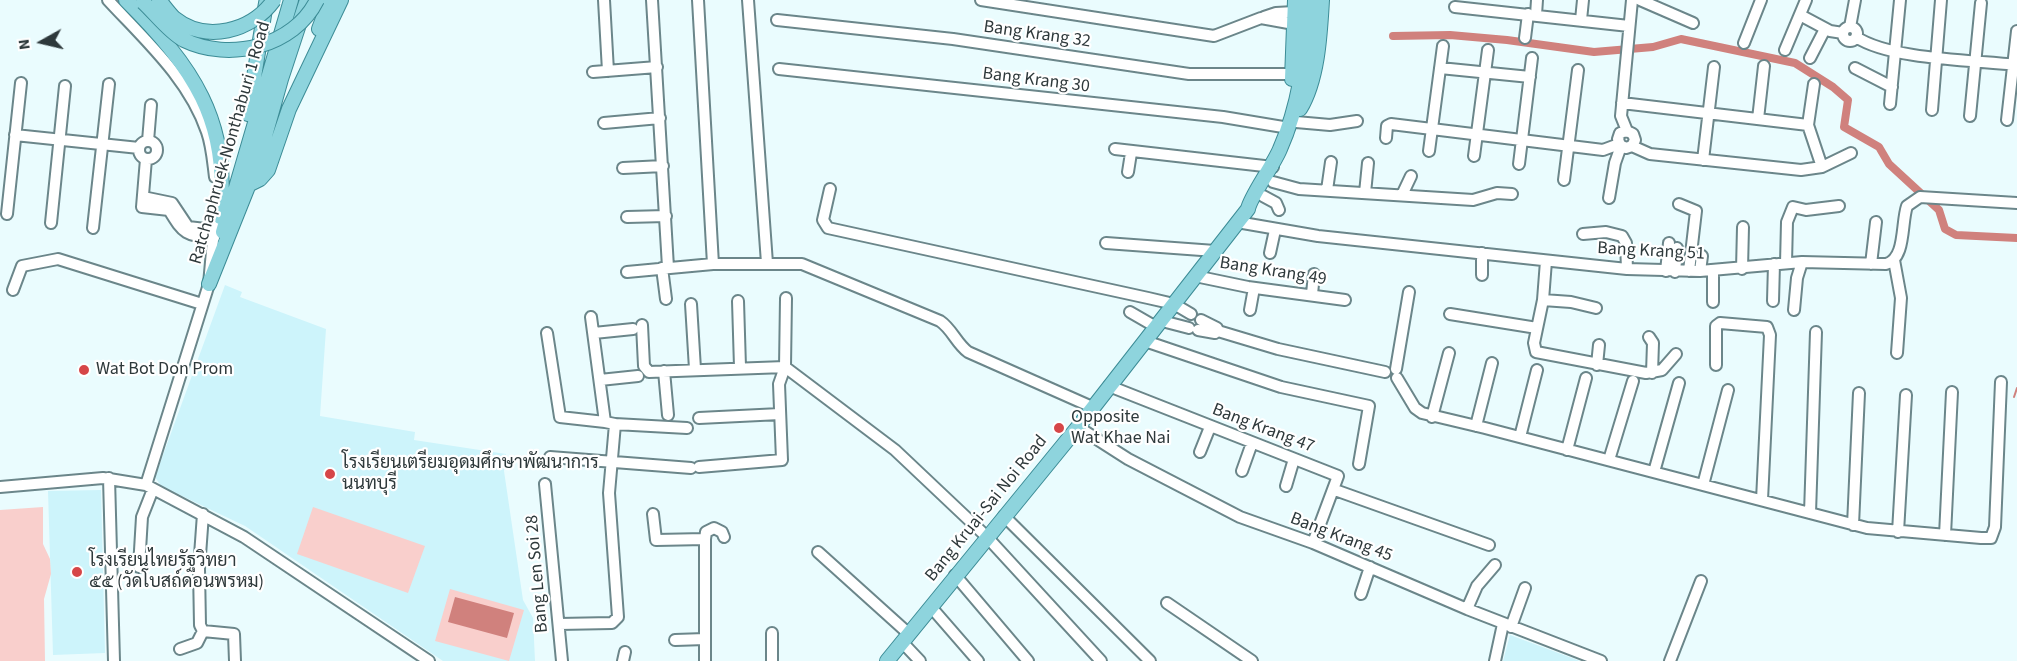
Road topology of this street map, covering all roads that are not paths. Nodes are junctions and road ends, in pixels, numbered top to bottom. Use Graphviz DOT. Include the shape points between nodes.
graph roads {
  1 [pos="108,0"];
  2 [pos="126,0"];
  3 [pos="159,0"];
  4 [pos="267,0"];
  5 [pos="274,0"];
  6 [pos="291,0"];
  7 [pos="307,0"];
  8 [pos="317,0"];
  9 [pos="330,0"];
  10 [pos="341,0"];
  11 [pos="604,0"];
  12 [pos="652,0"];
  13 [pos="698,0"];
  14 [pos="748,0"];
  15 [pos="981,0"];
  16 [pos="1310,0"];
  17 [pos="1322,0"];
  18 [pos="1537,0"];
  19 [pos="1583,0"];
  20 [pos="1632,0"];
  21 [pos="1640,0"];
  22 [pos="1761,0"];
  23 [pos="1806,0"];
  24 [pos="1855,0"];
  25 [pos="1900,0"];
  26 [pos="1941,0"];
  27 [pos="142,1"];
  28 [pos="1981,3"];
  29 [pos="1455,7"];
  30 [pos="1294,12"];
  31 [pos="1532,14"];
  32 [pos="1800,15"];
  33 [pos="777,20"];
  34 [pos="1581,20"];
  35 [pos="1693,23"];
  36 [pos="1629,26"];
  37 [pos="1826,29"];
  38 [pos="1847,30"];
  39 [pos="2017,31"];
  40 [pos="1525,38"];
  41 [pos="1744,43"];
  42 [pos="1443,46"];
  43 [pos="1488,50"];
  44 [pos="1785,50"];
  45 [pos="1895,51"];
  46 [pos="1936,57"];
  47 [pos="1532,58"];
  48 [pos="1810,58"];
  49 [pos="1975,60"];
  50 [pos="2015,64"];
  51 [pos="1764,66"];
  52 [pos="657,67"];
  53 [pos="1714,67"];
  54 [pos="1440,68"];
  55 [pos="1855,68"];
  56 [pos="779,69"];
  57 [pos="1578,70"];
  58 [pos="608,71"];
  59 [pos="593,72"];
  60 [pos="1485,73"];
  61 [pos="1292,74"];
  62 [pos="1530,77"];
  63 [pos="21,83"];
  64 [pos="109,84"];
  65 [pos="1814,84"];
  66 [pos="65,86"];
  67 [pos="1892,87"];
  68 [pos="1622,103"];
  69 [pos="1890,104"];
  70 [pos="151,105"];
  71 [pos="1932,110"];
  72 [pos="1708,114"];
  73 [pos="1970,116"];
  74 [pos="660,118"];
  75 [pos="1758,119"];
  76 [pos="2007,120"];
  77 [pos="1293,121"];
  78 [pos="1357,121"];
  79 [pos="604,123"];
  80 [pos="1808,125"];
  81 [pos="1432,128"];
  82 [pos="1477,134"];
  83 [pos="15,135"];
  84 [pos="1386,138"];
  85 [pos="1522,139"];
  86 [pos="60,140"];
  87 [pos="102,144"];
  88 [pos="144,144"];
  89 [pos="1569,145"];
  90 [pos="1624,145"];
  91 [pos="1115,149"];
  92 [pos="1429,151"];
  93 [pos="1131,153"];
  94 [pos="1851,153"];
  95 [pos="1474,156"];
  96 [pos="146,159"];
  97 [pos="1703,160"];
  98 [pos="1331,162"];
  99 [pos="1368,163"];
  100 [pos="257,164"];
  101 [pos="1518,164"];
  102 [pos="663,165"];
  103 [pos="1273,167"];
  104 [pos="1822,167"];
  105 [pos="623,168"];
  106 [pos="1128,172"];
  107 [pos="1411,176"];
  108 [pos="1564,180"];
  109 [pos="1273,182"];
  110 [pos="250,184"];
  111 [pos="830,189"];
  112 [pos="223,190"];
  113 [pos="1327,190"];
  114 [pos="1365,193"];
  115 [pos="1512,194"];
  116 [pos="1402,195"];
  117 [pos="1263,196"];
  118 [pos="1610,198"];
  119 [pos="2017,203"];
  120 [pos="1679,204"];
  121 [pos="1839,206"];
  122 [pos="1248,209"];
  123 [pos="1279,210"];
  124 [pos="7,214"];
  125 [pos="666,216"];
  126 [pos="627,217"];
  127 [pos="1237,222"];
  128 [pos="1876,222"];
  129 [pos="51,223"];
  130 [pos="1743,226"];
  131 [pos="93,228"];
  132 [pos="1275,230"];
  133 [pos="214,234"];
  134 [pos="1583,234"];
  135 [pos="1106,243"];
  136 [pos="1673,245"];
  137 [pos="1215,251"];
  138 [pos="1270,253"];
  139 [pos="1482,254"];
  140 [pos="1702,256"];
  141 [pos="216,258"];
  142 [pos="1894,260"];
  143 [pos="1546,261"];
  144 [pos="767,262"];
  145 [pos="1802,262"];
  146 [pos="1786,263"];
  147 [pos="712,264"];
  148 [pos="1774,264"];
  149 [pos="1871,264"];
  150 [pos="665,267"];
  151 [pos="1627,269"];
  152 [pos="1742,269"];
  153 [pos="1700,271"];
  154 [pos="1713,271"];
  155 [pos="627,272"];
  156 [pos="1671,272"];
  157 [pos="1689,272"];
  158 [pos="1314,274"];
  159 [pos="1482,274"];
  160 [pos="1195,276"];
  161 [pos="209,284"];
  162 [pos="1254,288"];
  163 [pos="13,290"];
  164 [pos="1409,292"];
  165 [pos="1312,294"];
  166 [pos="786,298"];
  167 [pos="666,299"];
  168 [pos="1345,300"];
  169 [pos="1543,300"];
  170 [pos="738,301"];
  171 [pos="1773,301"];
  172 [pos="1713,302"];
  173 [pos="202,304"];
  174 [pos="691,304"];
  175 [pos="1174,304"];
  176 [pos="1596,309"];
  177 [pos="1250,310"];
  178 [pos="1794,310"];
  179 [pos="1130,312"];
  180 [pos="1191,314"];
  181 [pos="1450,314"];
  182 [pos="591,317"];
  183 [pos="1159,324"];
  184 [pos="1537,328"];
  185 [pos="1816,332"];
  186 [pos="548,333"];
  187 [pos="594,333"];
  188 [pos="1649,337"];
  189 [pos="1145,341"];
  190 [pos="1599,345"];
  191 [pos="1449,352"];
  192 [pos="1897,353"];
  193 [pos="1676,354"];
  194 [pos="1492,363"];
  195 [pos="1598,365"];
  196 [pos="1716,365"];
  197 [pos="740,367"];
  198 [pos="786,367"];
  199 [pos="695,369"];
  200 [pos="1537,370"];
  201 [pos="664,371"];
  202 [pos="1393,373"];
  203 [pos="1652,373"];
  204 [pos="638,376"];
  205 [pos="1586,378"];
  206 [pos="600,380"];
  207 [pos="1633,381"];
  208 [pos="2001,382"];
  209 [pos="1679,383"];
  210 [pos="1109,386"];
  211 [pos="1728,390"];
  212 [pos="1952,392"];
  213 [pos="1859,393"];
  214 [pos="1906,394"];
  215 [pos="1092,407"];
  216 [pos="780,414"];
  217 [pos="668,415"];
  218 [pos="1432,417"];
  219 [pos="699,418"];
  220 [pos="610,423"];
  221 [pos="1476,426"];
  222 [pos="1078,427"];
  223 [pos="1210,427"];
  224 [pos="687,429"];
  225 [pos="1520,437"];
  226 [pos="1252,443"];
  227 [pos="1567,450"];
  228 [pos="1200,452"];
  229 [pos="550,457"];
  230 [pos="1294,459"];
  231 [pos="1609,460"];
  232 [pos="611,462"];
  233 [pos="1359,464"];
  234 [pos="1242,471"];
  235 [pos="1654,472"];
  236 [pos="109,478"];
  237 [pos="545,484"];
  238 [pos="1703,485"];
  239 [pos="1286,486"];
  240 [pos="0,487"];
  241 [pos="149,487"];
  242 [pos="1335,490"];
  243 [pos="1762,500"];
  244 [pos="203,513"];
  245 [pos="1810,513"];
  246 [pos="653,514"];
  247 [pos="1004,516"];
  248 [pos="1853,525"];
  249 [pos="1898,532"];
  250 [pos="1945,535"];
  251 [pos="724,537"];
  252 [pos="987,537"];
  253 [pos="705,539"];
  254 [pos="1313,543"];
  255 [pos="1489,545"];
  256 [pos="818,552"];
  257 [pos="1495,565"];
  258 [pos="139,567"];
  259 [pos="1370,567"];
  260 [pos="955,575"];
  261 [pos="1701,581"];
  262 [pos="1525,588"];
  263 [pos="1361,594"];
  264 [pos="1167,603"];
  265 [pos="931,607"];
  266 [pos="1467,609"];
  267 [pos="560,624"];
  268 [pos="1507,625"];
  269 [pos="203,631"];
  270 [pos="772,633"];
  271 [pos="906,638"];
  272 [pos="705,639"];
  273 [pos="675,640"];
  274 [pos="180,649"];
  275 [pos="426,660"];
  276 [pos="1593,660"];
  277 [pos="114,661"];
  278 [pos="235,661"];
  279 [pos="562,661"];
  280 [pos="705,661"];
  281 [pos="772,661"];
  282 [pos="887,661"];
  283 [pos="920,661"];
  284 [pos="978,661"];
  285 [pos="1028,661"];
  286 [pos="1101,661"];
  287 [pos="1150,661"];
  288 [pos="1252,661"];
  289 [pos="1495,661"];
  290 [pos="1670,661"];
  1 -- 133 [label="street" via="184,87 208,132 216,189"];
  2 -- 112 [label="main road" via="198,88 213,118 220,145"];
  3 -- 5 [label="main road, bridge" via="175,19 205,32 227,32 251,22"];
  4 -- 112 [label="main road" via="251,100"];
  6 -- 141 [label="main road, Ratchaphruek-Nonthaburi 1 Road"];
  7 -- 100 [label="main road, Ratchaphruek-Nonthaburi 1 Road"];
  8 -- 27 [label="main road, bridge" via="288,34 255,48 223,51 183,39"];
  9 -- 100 [label="main road" via="303,72"];
  10 -- 110 [label="main road" via="290,109 268,170"];
  11 -- 58 [label="street"];
  12 -- 52 [label="street"];
  13 -- 147 [label="street"];
  14 -- 144 [label="street"];
  15 -- 30 [label="street" via="1214,36 1261,18"];
  16 -- 77 [label="main road, Bang Kruai-Sai Noi Road"];
  17 -- 77 [label="main road" via="1311,80"];
  18 -- 31 [label="street"];
  19 -- 34 [label="street"];
  20 -- 36 [label="street"];
  21 -- 35 [label="street"];
  22 -- 41 [label="street"];
  23 -- 32 [label="street"];
  24 -- 38 [label="street"];
  25 -- 45 [label="street"];
  26 -- 46 [label="street"];
  28 -- 49 [label="street"];
  29 -- 31 [label="street"];
  30 -- 61 [label="main road"];
  31 -- 34 [label="street"];
  31 -- 40 [label="street"];
  32 -- 37 [label="street"];
  32 -- 44 [label="street"];
  33 -- 61 [label="street, Bang Krang 32" via="953,39 1188,74"];
  34 -- 36 [label="street"];
  36 -- 68 [label="street"];
  37 -- 38 [label="street"];
  37 -- 48 [label="street"];
  38 -- 45 [label="street" via="1855,29 1856,37 1866,44"];
  39 -- 50 [label="street"];
  42 -- 54 [label="street"];
  43 -- 60 [label="street"];
  45 -- 46 [label="street"];
  45 -- 67 [label="street"];
  46 -- 49 [label="street"];
  46 -- 71 [label="street"];
  47 -- 62 [label="street"];
  49 -- 50 [label="street"];
  49 -- 73 [label="street"];
  50 -- 76 [label="street"];
  51 -- 75 [label="street"];
  52 -- 58 [label="street"];
  52 -- 74 [label="street"];
  53 -- 72 [label="street"];
  54 -- 60 [label="street"];
  54 -- 81 [label="street"];
  55 -- 67 [label="street"];
  56 -- 77 [label="street, Bang Krang 30" via="1222,117"];
  57 -- 89 [label="street"];
  58 -- 59 [label="street"];
  60 -- 62 [label="street"];
  60 -- 82 [label="street"];
  61 -- 77 [label="main road"];
  62 -- 85 [label="street"];
  63 -- 83 [label="street"];
  64 -- 87 [label="street"];
  65 -- 80 [label="street"];
  66 -- 86 [label="street"];
  67 -- 69 [label="street"];
  68 -- 72 [label="street"];
  68 -- 90 [label="street" via="1621,116 1627,131 1619,135"];
  70 -- 88 [label="street"];
  72 -- 75 [label="street"];
  72 -- 97 [label="street"];
  74 -- 79 [label="street"];
  74 -- 102 [label="street"];
  75 -- 80 [label="street"];
  77 -- 78 [label="street, Bang Krang 30" via="1330,125"];
  77 -- 103 [label="main road, Bang Kruai-Sai Noi Road"];
  77 -- 109 [label="main road, Bang Kruai-Sai Noi Road"];
  80 -- 104 [label="street"];
  81 -- 82 [label="street"];
  81 -- 84 [label="street" via="1389,124"];
  81 -- 92 [label="street"];
  82 -- 85 [label="street"];
  82 -- 95 [label="street"];
  83 -- 86 [label="street"];
  83 -- 124 [label="street"];
  85 -- 89 [label="street"];
  85 -- 101 [label="street"];
  86 -- 87 [label="street"];
  86 -- 129 [label="street"];
  87 -- 88 [label="street"];
  87 -- 131 [label="street"];
  88 -- 96 [label="street" via="141,156"];
  88 -- 96 [label="street" via="156,145 157,151 152,159"];
  89 -- 90 [label="street" via="1603,150"];
  89 -- 108 [label="street"];
  90 -- 97 [label="street" via="1650,154"];
  90 -- 118 [label="street" via="1615,163"];
  91 -- 93 [label="street"];
  93 -- 103 [label="street"];
  93 -- 106 [label="street"];
  94 -- 104 [label="street"];
  96 -- 133 [label="street" via="143,202 168,210 188,235"];
  97 -- 104 [label="street" via="1801,170"];
  98 -- 113 [label="street"];
  99 -- 114 [label="street"];
  100 -- 110 [label="main road, Ratchaphruek-Nonthaburi 1 Road"];
  102 -- 105 [label="street"];
  102 -- 125 [label="street"];
  103 -- 122 [label="main road, Bang Kruai-Sai Noi Road" via="1249,201"];
  107 -- 116 [label="street"];
  109 -- 113 [label="street" via="1291,188"];
  109 -- 117 [label="main road, Bang Kruai-Sai Noi Road"];
  110 -- 161 [label="main road, Ratchaphruek-Nonthaburi 1 Road"];
  111 -- 175 [label="street" via="823,220 828,228"];
  112 -- 141 [label="main road"];
  113 -- 114 [label="street"];
  114 -- 116 [label="street"];
  115 -- 116 [label="street" via="1497,193 1473,200"];
  117 -- 122 [label="main road, Bang Kruai-Sai Noi Road"];
  117 -- 123 [label="street" via="1276,203"];
  119 -- 142 [label="street" via="1924,196 1907,207"];
  120 -- 157 [label="street" via="1696,211"];
  121 -- 146 [label="street" via="1806,210 1793,207 1787,222"];
  122 -- 127 [label="main road, Bang Kruai-Sai Noi Road"];
  125 -- 126 [label="street"];
  125 -- 150 [label="street"];
  127 -- 132 [label="street, Bang Krang 51"];
  127 -- 137 [label="main road, Bang Kruai-Sai Noi Road"];
  128 -- 149 [label="street"];
  130 -- 152 [label="street"];
  132 -- 138 [label="street"];
  132 -- 139 [label="street, Bang Krang 51"];
  133 -- 161 [label="street"];
  134 -- 151 [label="street" via="1606,232 1622,236"];
  135 -- 137 [label="street"];
  136 -- 156 [label="street"];
  137 -- 160 [label="main road, Bang Kruai-Sai Noi Road"];
  139 -- 143 [label="street, Bang Krang 51"];
  139 -- 159 [label="street"];
  140 -- 153 [label="street"];
  141 -- 161 [label="main road, Ratchaphruek-Nonthaburi 1 Road"];
  142 -- 149 [label="street, Bang Krang 51"];
  142 -- 192 [label="street" via="1901,298"];
  143 -- 151 [label="street, Bang Krang 51"];
  143 -- 169 [label="street"];
  144 -- 147 [label="street"];
  144 -- 215 [label="street" via="802,264 940,321 968,352"];
  145 -- 146 [label="street, Bang Krang 51"];
  145 -- 149 [label="street, Bang Krang 51"];
  145 -- 178 [label="street"];
  146 -- 148 [label="street, Bang Krang 51"];
  147 -- 150 [label="street"];
  148 -- 152 [label="street, Bang Krang 51"];
  148 -- 171 [label="street"];
  150 -- 155 [label="street"];
  150 -- 167 [label="street"];
  151 -- 156 [label="street, Bang Krang 51"];
  152 -- 154 [label="street, Bang Krang 51"];
  153 -- 154 [label="street, Bang Krang 51"];
  153 -- 157 [label="street, Bang Krang 51"];
  154 -- 172 [label="street"];
  156 -- 157 [label="street, Bang Krang 51"];
  158 -- 165 [label="street"];
  160 -- 162 [label="street, Bang Krang 49"];
  160 -- 175 [label="main road, Bang Kruai-Sai Noi Road"];
  161 -- 173 [label="street"];
  162 -- 165 [label="street, Bang Krang 49"];
  162 -- 177 [label="street"];
  163 -- 173 [label="street" via="22,266 55,258"];
  164 -- 202 [label="street"];
  165 -- 168 [label="street, Bang Krang 49"];
  166 -- 198 [label="street"];
  169 -- 176 [label="street"];
  169 -- 184 [label="street"];
  170 -- 197 [label="street"];
  173 -- 241 [label="street"];
  174 -- 199 [label="street"];
  175 -- 180 [label="street"];
  175 -- 183 [label="main road, Bang Kruai-Sai Noi Road"];
  179 -- 183 [label="street"];
  181 -- 184 [label="street"];
  182 -- 187 [label="street"];
  183 -- 189 [label="main road, Bang Kruai-Sai Noi Road"];
  183 -- 202 [label="street" via="1196,326 1278,349"];
  184 -- 195 [label="street" via="1536,352"];
  185 -- 245 [label="street"];
  186 -- 220 [label="street" via="560,417"];
  187 -- 201 [label="street" via="638,327 645,370"];
  187 -- 206 [label="street"];
  188 -- 203 [label="street" via="1653,343"];
  189 -- 210 [label="main road, Bang Kruai-Sai Noi Road"];
  189 -- 233 [label="street" via="1281,387 1370,406"];
  190 -- 195 [label="street"];
  191 -- 218 [label="street"];
  193 -- 203 [label="street" via="1662,370"];
  194 -- 221 [label="street"];
  195 -- 203 [label="street"];
  196 -- 243 [label="street" via="1716,326 1720,323 1767,327 1770,335"];
  197 -- 198 [label="street"];
  197 -- 199 [label="street"];
  198 -- 216 [label="street" via="779,384"];
  198 -- 252 [label="street" via="895,450"];
  199 -- 201 [label="street"];
  200 -- 225 [label="street"];
  201 -- 217 [label="street"];
  202 -- 218 [label="street" via="1415,408"];
  204 -- 206 [label="street"];
  205 -- 227 [label="street"];
  206 -- 220 [label="street"];
  207 -- 231 [label="street"];
  208 -- 250 [label="street" via="1994,533 1991,538"];
  209 -- 235 [label="street"];
  210 -- 215 [label="main road, Bang Kruai-Sai Noi Road"];
  210 -- 223 [label="street, Bang Krang 47"];
  211 -- 238 [label="street"];
  212 -- 250 [label="street"];
  213 -- 248 [label="street"];
  214 -- 249 [label="street"];
  215 -- 222 [label="main road, Bang Kruai-Sai Noi Road"];
  216 -- 219 [label="street"];
  216 -- 232 [label="street" via="782,460 695,467"];
  218 -- 221 [label="street"];
  220 -- 224 [label="street"];
  220 -- 232 [label="street"];
  221 -- 225 [label="street"];
  222 -- 247 [label="main road, Bang Kruai-Sai Noi Road"];
  222 -- 254 [label="street, Bang Krang 45" via="1209,502"];
  223 -- 226 [label="street, Bang Krang 47"];
  223 -- 228 [label="street"];
  225 -- 227 [label="street"];
  226 -- 230 [label="street, Bang Krang 47"];
  226 -- 234 [label="street"];
  227 -- 231 [label="street"];
  229 -- 232 [label="street"];
  230 -- 239 [label="street"];
  230 -- 242 [label="street, Bang Krang 47" via="1338,476"];
  231 -- 235 [label="street"];
  232 -- 267 [label="street" via="609,493 618,617 612,623"];
  235 -- 238 [label="street"];
  236 -- 240 [label="street"];
  236 -- 241 [label="street"];
  236 -- 277 [label="street"];
  237 -- 267 [label="street, Bang Len Soi 28"];
  238 -- 243 [label="street"];
  241 -- 244 [label="street"];
  241 -- 258 [label="street" via="142,517"];
  242 -- 254 [label="street"];
  242 -- 255 [label="street"];
  243 -- 245 [label="street"];
  244 -- 269 [label="street" via="199,617"];
  244 -- 275 [label="street"];
  245 -- 248 [label="street"];
  246 -- 253 [label="street" via="656,540"];
  247 -- 252 [label="main road, Bang Kruai-Sai Noi Road"];
  247 -- 287 [label="street"];
  248 -- 249 [label="street"];
  249 -- 250 [label="street"];
  251 -- 253 [label="street" via="714,528 706,532"];
  252 -- 260 [label="main road, Bang Kruai-Sai Noi Road"];
  252 -- 286 [label="street"];
  253 -- 272 [label="street"];
  254 -- 259 [label="street, Bang Krang 45"];
  256 -- 271 [label="street"];
  257 -- 266 [label="street" via="1477,586"];
  259 -- 263 [label="street"];
  259 -- 266 [label="street, Bang Krang 45"];
  260 -- 265 [label="main road, Bang Kruai-Sai Noi Road"];
  260 -- 285 [label="street"];
  261 -- 290 [label="street"];
  262 -- 268 [label="street"];
  264 -- 288 [label="street"];
  265 -- 271 [label="main road, Bang Kruai-Sai Noi Road"];
  265 -- 284 [label="street"];
  266 -- 268 [label="street, Bang Krang 45"];
  267 -- 279 [label="street, Bang Len Soi 28"];
  268 -- 276 [label="street, Bang Krang 45"];
  268 -- 289 [label="street"];
  269 -- 274 [label="street" via="196,643"];
  269 -- 278 [label="street" via="234,634"];
  270 -- 281 [label="street"];
  271 -- 282 [label="main road, Bang Kruai-Sai Noi Road"];
  271 -- 283 [label="street"];
  272 -- 273 [label="street"];
  272 -- 280 [label="street"];
}
